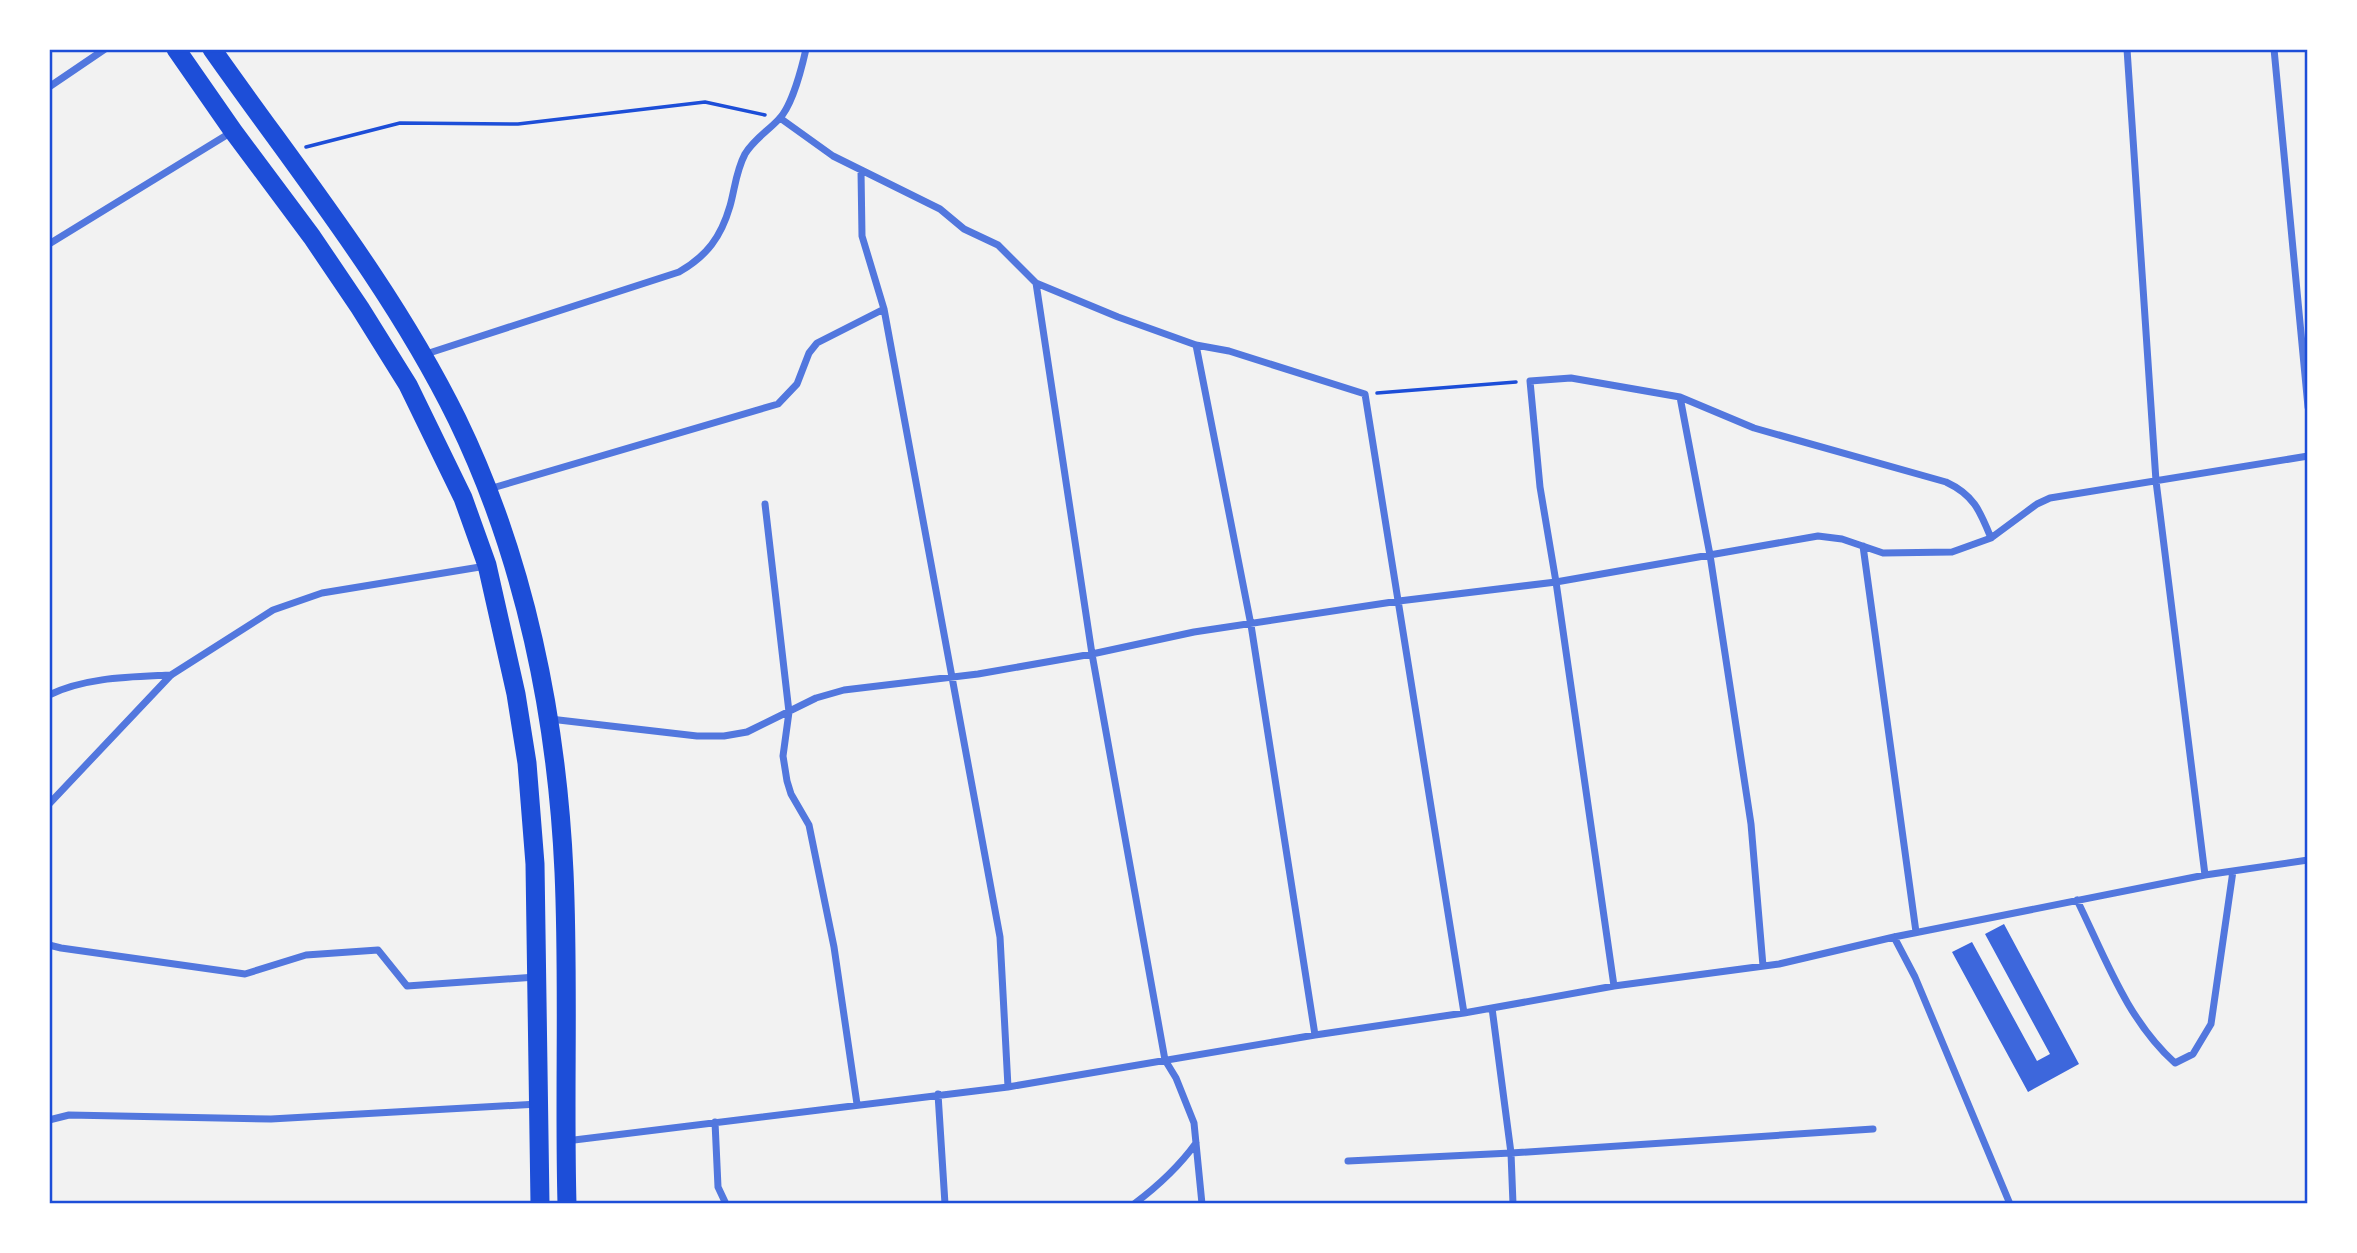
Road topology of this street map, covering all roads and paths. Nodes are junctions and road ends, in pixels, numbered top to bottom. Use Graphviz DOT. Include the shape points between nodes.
graph roads {
  1 [pos="105,49"];
  2 [pos="176,49"];
  3 [pos="212,49"];
  4 [pos="806,49"];
  5 [pos="2127,49"];
  6 [pos="2274,49"];
  7 [pos="49,87"];
  8 [pos="780,118"];
  9 [pos="233,131"];
  10 [pos="286,152"];
  11 [pos="861,171"];
  12 [pos="49,244"];
  13 [pos="1036,283"];
  14 [pos="884,309"];
  15 [pos="1196,345"];
  16 [pos="422,355"];
  17 [pos="1530,381"];
  18 [pos="1365,394"];
  19 [pos="1680,397"];
  20 [pos="2308,407"];
  21 [pos="2308,456"];
  22 [pos="2156,481"];
  23 [pos="488,490"];
  24 [pos="765,503"];
  25 [pos="1991,538"];
  26 [pos="1863,546"];
  27 [pos="1710,555"];
  28 [pos="487,565"];
  29 [pos="1556,582"];
  30 [pos="1399,601"];
  31 [pos="1251,625"];
  32 [pos="1092,654"];
  33 [pos="171,675"];
  34 [pos="953,676"];
  35 [pos="49,695"];
  36 [pos="789,712"];
  37 [pos="548,719"];
  38 [pos="49,804"];
  39 [pos="2308,860"];
  40 [pos="2233,871"];
  41 [pos="2205,875"];
  42 [pos="2077,900"];
  43 [pos="1916,932"];
  44 [pos="1894,936"];
  45 [pos="49,945"];
  46 [pos="1763,966"];
  47 [pos="537,977"];
  48 [pos="1614,986"];
  49 [pos="1492,1008"];
  50 [pos="1464,1013"];
  51 [pos="1315,1035"];
  52 [pos="1165,1060"];
  53 [pos="1008,1087"];
  54 [pos="938,1094"];
  55 [pos="539,1104"];
  56 [pos="857,1104"];
  57 [pos="49,1120"];
  58 [pos="715,1122"];
  59 [pos="1873,1129"];
  60 [pos="565,1141"];
  61 [pos="1196,1142"];
  62 [pos="1511,1153"];
  63 [pos="1348,1161"];
  64 [pos="540,1204"];
  65 [pos="567,1204"];
  66 [pos="726,1204"];
  67 [pos="945,1204"];
  68 [pos="1133,1204"];
  69 [pos="1202,1204"];
  70 [pos="1513,1204"];
  71 [pos="2010,1204"];
  1 -- 7 [label="street"];
  2 -- 9 [label="highway"];
  3 -- 10 [label="highway"];
  4 -- 8 [label="street"];
  5 -- 22 [label="street"];
  6 -- 20 [label="street"];
  8 -- 10 [label="path" via="705,102 518,124 400,123"];
  8 -- 11 [label="street"];
  8 -- 16 [label="street" via="746,152 721,230 706,254 690,265"];
  9 -- 12 [label="street"];
  9 -- 28 [label="highway" via="312,237 408,385 463,498"];
  10 -- 16 [label="highway" via="336,219"];
  11 -- 13 [label="street" via="940,209 964,229 998,245"];
  11 -- 14 [label="street" via="862,236"];
  13 -- 15 [label="street"];
  13 -- 32 [label="street"];
  14 -- 23 [label="street" via="817,342 797,384 778,404"];
  14 -- 34 [label="street"];
  15 -- 18 [label="street"];
  15 -- 31 [label="street"];
  16 -- 23 [label="highway"];
  17 -- 18 [label="path"];
  17 -- 19 [label="street" via="1572,378"];
  17 -- 29 [label="street" via="1540,487"];
  18 -- 30 [label="street"];
  19 -- 25 [label="street" via="1755,428 1962,489 1980,510"];
  19 -- 27 [label="street"];
  21 -- 22 [label="street"];
  22 -- 25 [label="street" via="2050,498"];
  22 -- 41 [label="street"];
  23 -- 37 [label="highway" via="536,647"];
  24 -- 36 [label="street"];
  25 -- 26 [label="street" via="1936,553 1883,553"];
  26 -- 27 [label="street" via="1818,536"];
  26 -- 43 [label="street"];
  27 -- 29 [label="street"];
  27 -- 46 [label="street" via="1751,824"];
  28 -- 33 [label="street" via="310,597 273,610"];
  28 -- 47 [label="highway" via="527,763"];
  29 -- 30 [label="street"];
  29 -- 48 [label="street"];
  30 -- 31 [label="street"];
  30 -- 50 [label="street"];
  31 -- 32 [label="street"];
  31 -- 51 [label="street"];
  32 -- 34 [label="street"];
  32 -- 52 [label="street"];
  33 -- 35 [label="street" via="123,677"];
  33 -- 38 [label="street"];
  34 -- 36 [label="street" via="844,690"];
  34 -- 53 [label="street" via="1000,937"];
  36 -- 37 [label="street" via="747,732 724,736"];
  36 -- 56 [label="street" via="783,756 787,781 809,824 834,947"];
  37 -- 60 [label="highway" via="564,872"];
  39 -- 40 [label="street"];
  40 -- 41 [label="street"];
  40 -- 42 [label="street" via="2211,1024 2193,1054 2175,1063 2157,1047 2130,1009"];
  41 -- 42 [label="street"];
  42 -- 43 [label="street"];
  43 -- 44 [label="street"];
  44 -- 46 [label="street"];
  44 -- 71 [label="street"];
  45 -- 47 [label="street" via="244,974 306,956 378,950 407,986"];
  46 -- 48 [label="street"];
  47 -- 55 [label="highway"];
  48 -- 49 [label="street"];
  49 -- 50 [label="street"];
  49 -- 62 [label="street"];
  50 -- 51 [label="street"];
  51 -- 52 [label="street"];
  52 -- 53 [label="street"];
  52 -- 61 [label="street" via="1187,1103"];
  53 -- 54 [label="street"];
  54 -- 56 [label="street"];
  54 -- 67 [label="street"];
  55 -- 57 [label="street" via="271,1119 69,1115"];
  55 -- 64 [label="highway"];
  56 -- 58 [label="street"];
  58 -- 60 [label="street"];
  58 -- 66 [label="street" via="718,1187"];
  59 -- 62 [label="street"];
  60 -- 65 [label="highway"];
  61 -- 68 [label="street" via="1180,1166"];
  61 -- 69 [label="street"];
  62 -- 63 [label="street"];
  62 -- 70 [label="street"];
}
